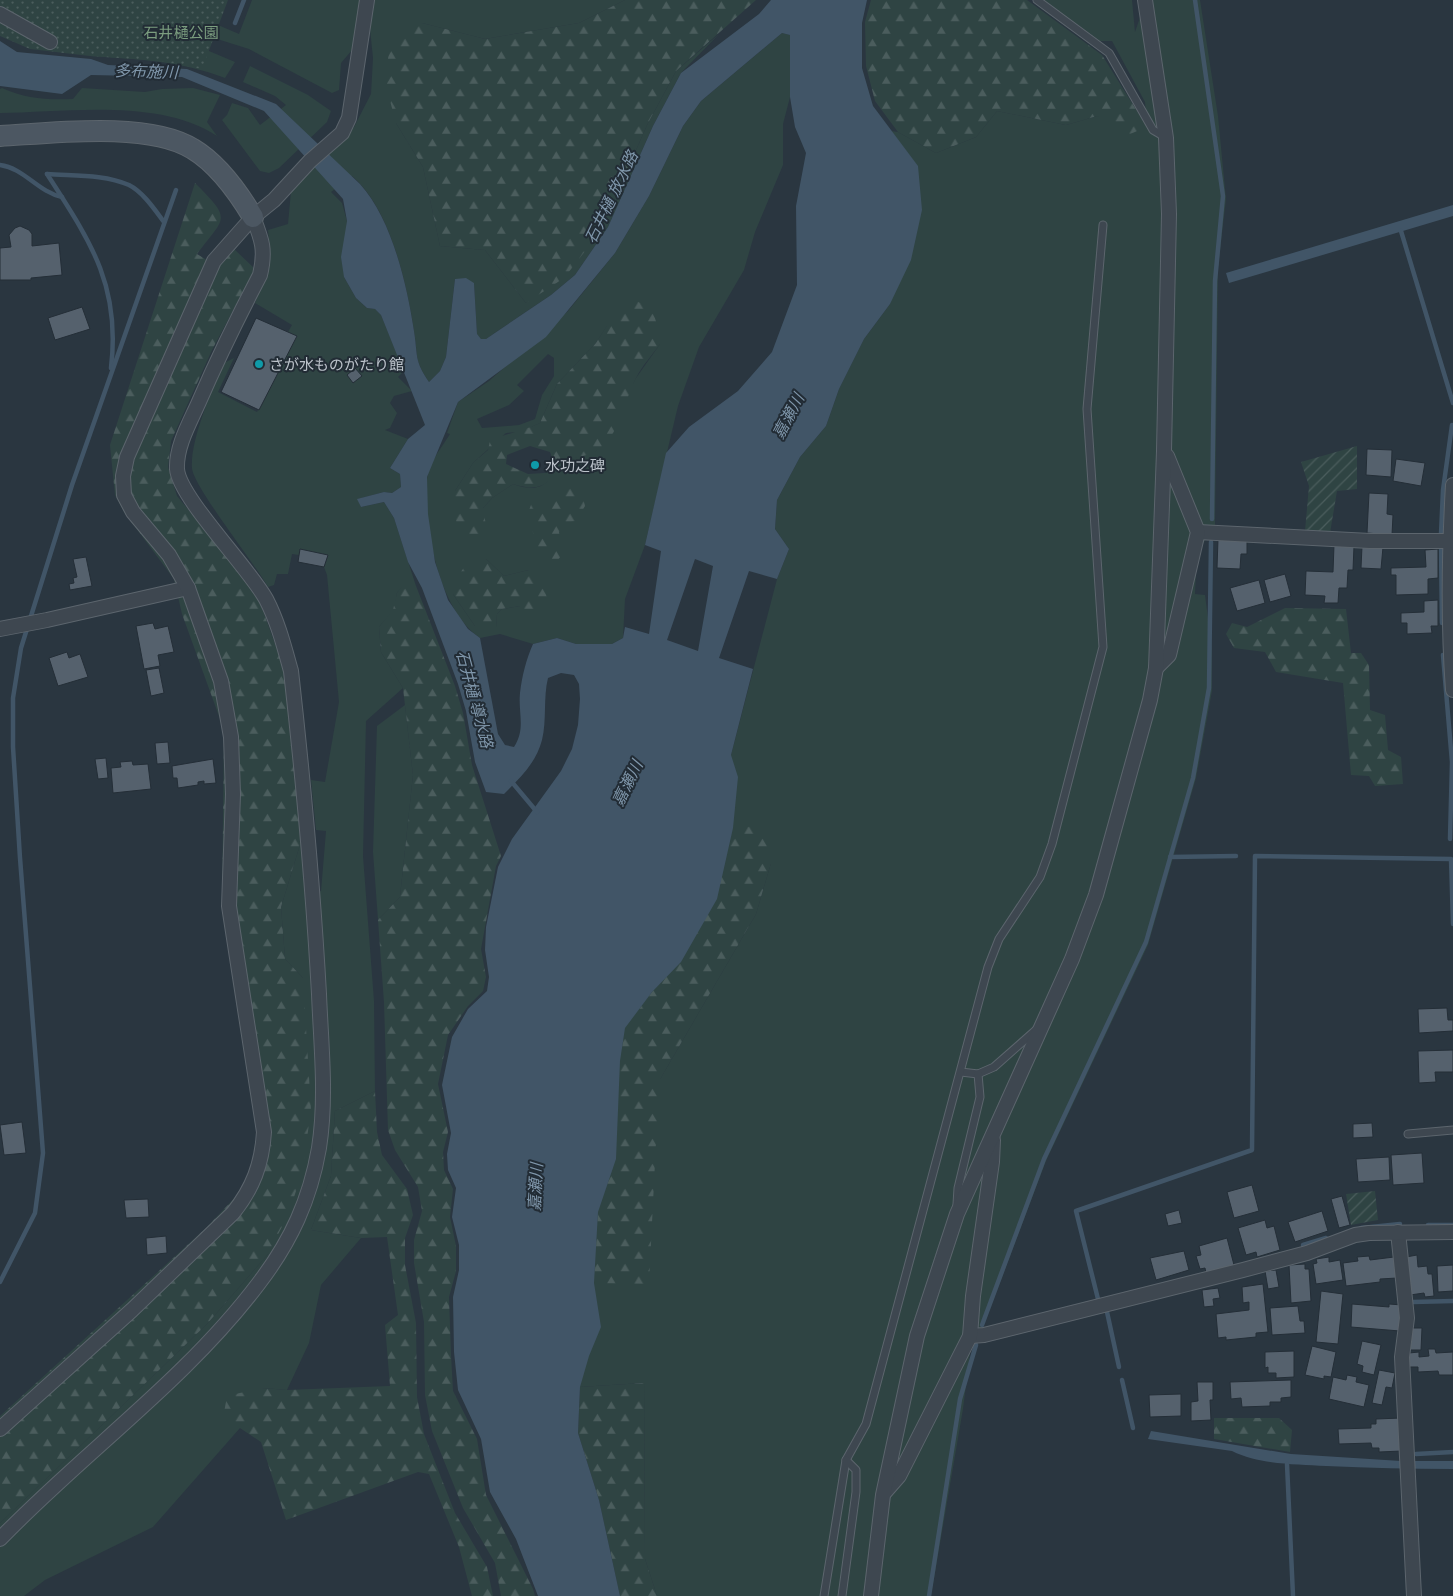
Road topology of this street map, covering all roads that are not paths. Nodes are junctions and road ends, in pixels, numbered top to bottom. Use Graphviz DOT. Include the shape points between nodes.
graph roads {
  1 [pos="367,0"];
  2 [pos="1037,0"];
  3 [pos="1144,0"];
  4 [pos="0,14"];
  5 [pos="50,42"];
  6 [pos="0,136"];
  7 [pos="1166,138"];
  8 [pos="253,217"];
  9 [pos="1103,225"];
  10 [pos="1164,451"];
  11 [pos="1453,485"];
  12 [pos="1198,532"];
  13 [pos="1450,541"];
  14 [pos="188,588"];
  15 [pos="0,629"];
  16 [pos="1156,668"];
  17 [pos="1453,690"];
  18 [pos="1044,1023"];
  19 [pos="961,1072"];
  20 [pos="978,1074"];
  21 [pos="1453,1130"];
  22 [pos="994,1132"];
  23 [pos="1408,1134"];
  24 [pos="957,1214"];
  25 [pos="1398,1232"];
  26 [pos="1453,1232"];
  27 [pos="970,1336"];
  28 [pos="0,1429"];
  29 [pos="846,1460"];
  30 [pos="883,1495"];
  31 [pos="0,1539"];
  32 [pos="824,1596"];
  33 [pos="842,1596"];
  34 [pos="871,1596"];
  35 [pos="1414,1596"];
  1 -- 8 [label="street" via="350,118 342,133"];
  2 -- 7 [label="lane" via="1109,53 1153,130"];
  3 -- 7 [label="street"];
  4 -- 5 [label="street"];
  6 -- 8 [label="street" via="86,132 158,135 193,149 226,178"];
  7 -- 10 [label="street" via="1169,214"];
  8 -- 14 [label="street" via="214,261 127,457 123,476 124,494 132,512 169,555"];
  8 -- 31 [label="street" via="264,244 260,275 218,357 187,429 177,469 188,496 247,569 266,600 282,636 291,671 314,896 324,1113 318,1150 296,1228 259,1284 220,1332"];
  9 -- 19 [label="lane" via="1087,409 1103,647 1052,844 1040,877 999,939 988,967"];
  10 -- 12 [label="street"];
  10 -- 16 [label="street"];
  11 -- 13 [label="street"];
  12 -- 13 [label="street"];
  12 -- 16 [label="street" via="1169,655"];
  13 -- 17 [label="street"];
  14 -- 15 [label="street"];
  14 -- 28 [label="street" via="221,681 231,737 233,794 229,906 264,1132 260,1167 245,1199 233,1213"];
  16 -- 18 [label="street" via="1096,895"];
  18 -- 20 [label="lane" via="994,1066"];
  18 -- 22 [label="street"];
  19 -- 20 [label="lane"];
  19 -- 29 [label="lane" via="866,1424"];
  20 -- 24 [label="lane" via="980,1097 958,1188"];
  21 -- 23 [label="lane"];
  22 -- 24 [label="street"];
  22 -- 27 [label="street"];
  24 -- 30 [label="street" via="917,1336"];
  25 -- 26 [label="street"];
  25 -- 27 [label="street" via="1355,1235 1307,1253 1193,1284"];
  25 -- 35 [label="street" via="1407,1318 1402,1357"];
  27 -- 30 [label="street" via="900,1476"];
  29 -- 32 [label="lane"];
  29 -- 33 [label="lane" via="856,1470 856,1492"];
  30 -- 34 [label="street"];
}
